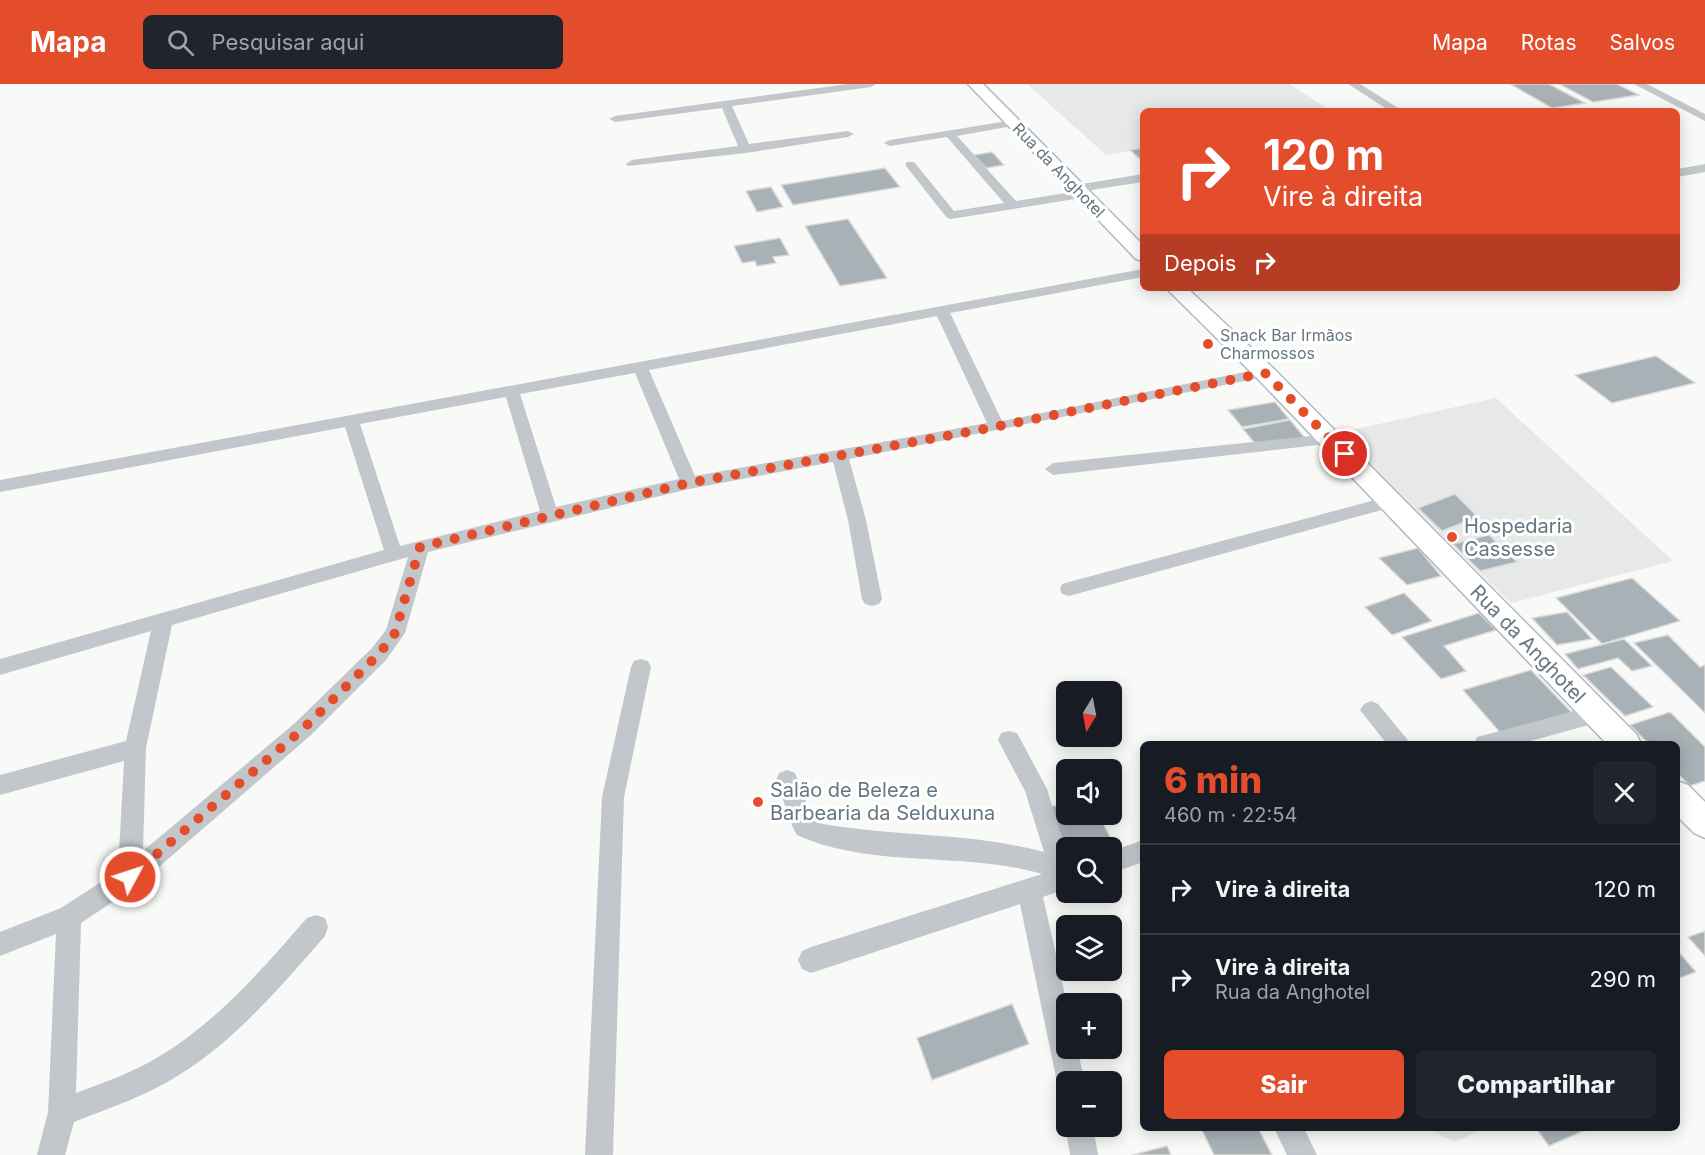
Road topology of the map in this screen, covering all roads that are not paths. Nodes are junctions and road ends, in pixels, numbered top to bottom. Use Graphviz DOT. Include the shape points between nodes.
graph roads {
  1 [pos="871,84"];
  2 [pos="975,84"];
  3 [pos="1353,84"];
  4 [pos="1639,84"];
  5 [pos="725,103"];
  6 [pos="1393,108"];
  7 [pos="1705,118"];
  8 [pos="615,119"];
  9 [pos="1014,123"];
  10 [pos="949,133"];
  11 [pos="848,134"];
  12 [pos="890,143"];
  13 [pos="746,150"];
  14 [pos="632,164"];
  15 [pos="910,164"];
  16 [pos="1705,168"];
  17 [pos="1680,173"];
  18 [pos="1140,179"];
  19 [pos="1079,192"];
  20 [pos="1014,206"];
  21 [pos="1140,252"];
  22 [pos="1140,274"];
  23 [pos="1179,291"];
  24 [pos="941,309"];
  25 [pos="640,368"];
  26 [pos="1265,373"];
  27 [pos="512,392"];
  28 [pos="351,421"];
  29 [pos="997,427"];
  30 [pos="1329,439"];
  31 [pos="840,457"];
  32 [pos="1053,469"];
  33 [pos="689,483"];
  34 [pos="0,486"];
  35 [pos="1390,502"];
  36 [pos="550,515"];
  37 [pos="420,547"];
  38 [pos="394,554"];
  39 [pos="1069,589"];
  40 [pos="872,599"];
  41 [pos="163,620"];
  42 [pos="0,667"];
  43 [pos="641,667"];
  44 [pos="1371,710"];
  45 [pos="1596,714"];
  46 [pos="1009,740"];
  47 [pos="1398,741"];
  48 [pos="1496,741"];
  49 [pos="1623,741"];
  50 [pos="135,748"];
  51 [pos="787,780"];
  52 [pos="0,785"];
  53 [pos="1680,798"];
  54 [pos="1705,823"];
  55 [pos="1056,848"];
  56 [pos="1140,853"];
  57 [pos="1122,859"];
  58 [pos="1056,869"];
  59 [pos="1056,876"];
  60 [pos="130,877"];
  61 [pos="1029,890"];
  62 [pos="69,917"];
  63 [pos="316,927"];
  64 [pos="0,944"];
  65 [pos="811,960"];
  66 [pos="1069,1071"];
  67 [pos="62,1112"];
  68 [pos="1290,1131"];
  69 [pos="1081,1137"];
  70 [pos="51,1155"];
  71 [pos="600,1155"];
  72 [pos="1084,1155"];
  73 [pos="1303,1155"];
  1 -- 5 [label="street" via="738,96"];
  2 -- 9 [label="main road, Rua da Anghotel"];
  3 -- 6 [label="street"];
  4 -- 7 [label="street"];
  5 -- 8 [label="street"];
  5 -- 13 [label="street"];
  9 -- 10 [label="street"];
  9 -- 19 [label="main road, Rua da Anghotel"];
  10 -- 12 [label="street"];
  10 -- 20 [label="street"];
  11 -- 13 [label="street"];
  13 -- 14 [label="street"];
  15 -- 20 [label="street" via="951,215"];
  16 -- 17 [label="street"];
  18 -- 19 [label="street"];
  19 -- 20 [label="street"];
  19 -- 21 [label="main road, Rua da Anghotel"];
  22 -- 24 [label="street"];
  23 -- 26 [label="main road, Rua da Anghotel"];
  24 -- 25 [label="street"];
  24 -- 29 [label="street"];
  25 -- 27 [label="street"];
  25 -- 33 [label="street"];
  26 -- 29 [label="street"];
  26 -- 30 [label="main road, Rua da Anghotel"];
  27 -- 28 [label="street"];
  27 -- 36 [label="street"];
  28 -- 34 [label="street"];
  28 -- 38 [label="street"];
  29 -- 31 [label="street"];
  30 -- 32 [label="street"];
  30 -- 35 [label="main road, Rua da Anghotel"];
  31 -- 33 [label="street"];
  31 -- 40 [label="street"];
  33 -- 36 [label="street"];
  35 -- 39 [label="street"];
  35 -- 45 [label="main road, Rua da Anghotel"];
  36 -- 37 [label="street"];
  37 -- 38 [label="street"];
  37 -- 60 [label="street" via="395,633 379,654 303,729"];
  38 -- 41 [label="street"];
  41 -- 42 [label="street"];
  41 -- 50 [label="street"];
  43 -- 71 [label="street" via="613,797"];
  44 -- 47 [label="street"];
  45 -- 48 [label="street"];
  45 -- 49 [label="main road, Rua da Anghotel"];
  46 -- 55 [label="street" via="1036,789"];
  50 -- 52 [label="street"];
  50 -- 60 [label="street"];
  51 -- 58 [label="street" via="802,824 816,833 931,849 1011,855"];
  53 -- 54 [label="main road"];
  56 -- 57 [label="street"];
  59 -- 61 [label="street"];
  60 -- 62 [label="street"];
  61 -- 65 [label="street"];
  61 -- 66 [label="street"];
  62 -- 64 [label="street"];
  62 -- 67 [label="street"];
  63 -- 67 [label="street" via="275,974 172,1064 135,1085"];
  67 -- 70 [label="street"];
  68 -- 73 [label="street"];
  69 -- 72 [label="street"];
}
